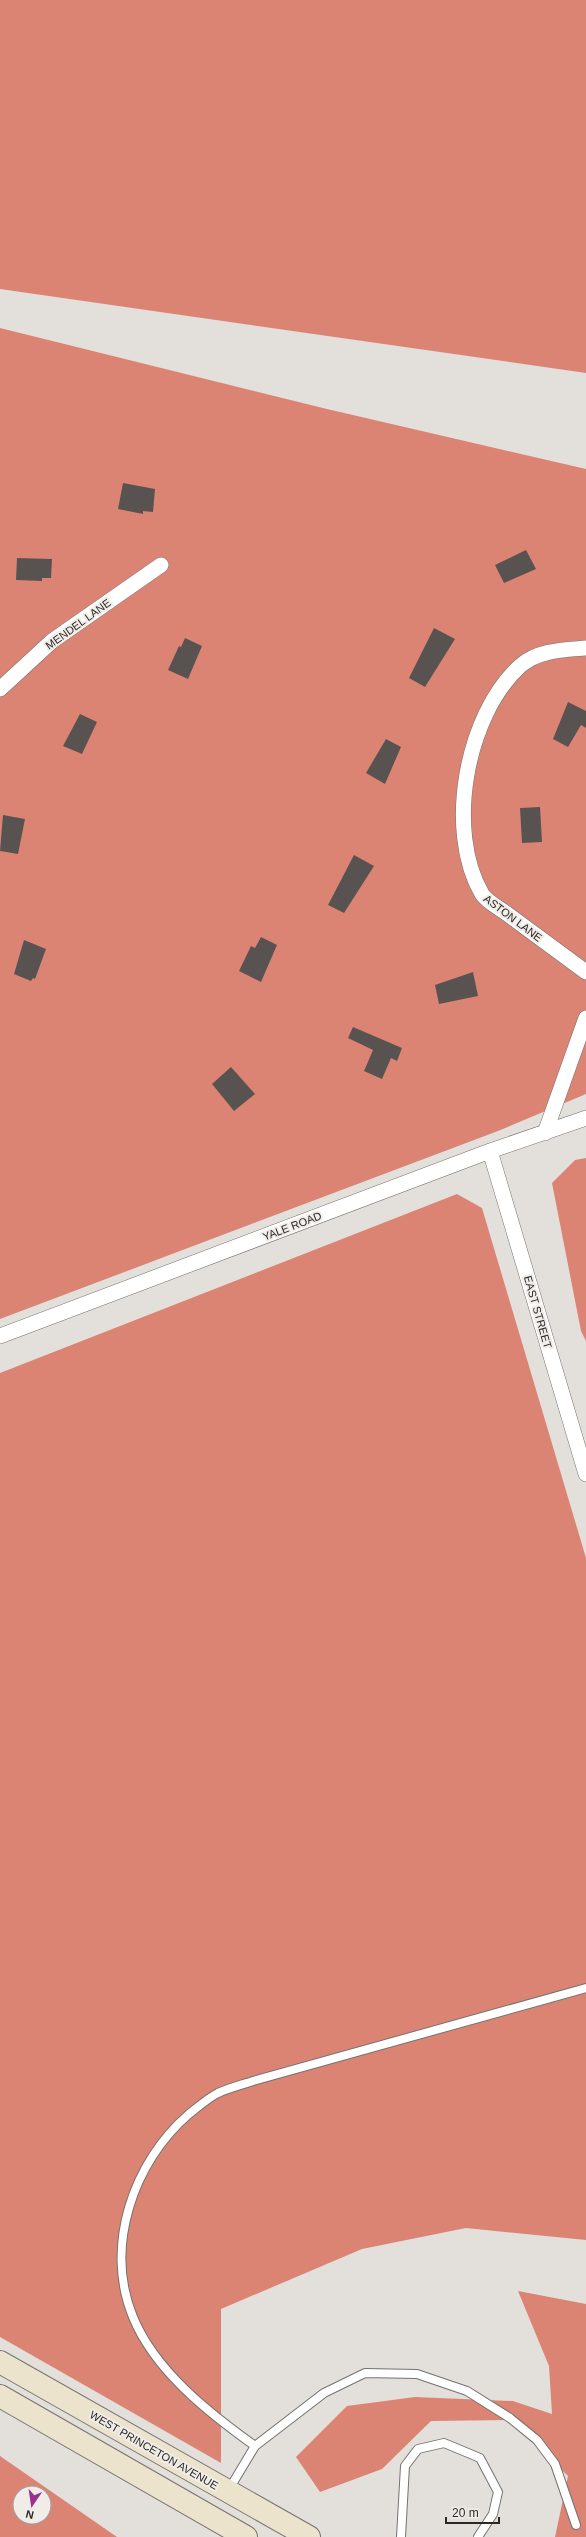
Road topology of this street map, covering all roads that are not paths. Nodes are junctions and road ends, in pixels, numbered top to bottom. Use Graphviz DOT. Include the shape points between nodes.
graph roads {
  1 [pos="161,565"];
  2 [pos="586,648"];
  3 [pos="0,689"];
  4 [pos="586,972"];
  5 [pos="586,1018"];
  6 [pos="586,1118"];
  7 [pos="545,1133"];
  8 [pos="490,1151"];
  9 [pos="0,1336"];
  10 [pos="586,1474"];
  11 [pos="586,1988"];
  12 [pos="0,2362"];
  13 [pos="0,2396"];
  14 [pos="255,2446"];
  15 [pos="227,2492"];
  16 [pos="576,2526"];
  17 [pos="246,2537"];
  18 [pos="309,2537"];
  19 [pos="401,2537"];
  20 [pos="478,2537"];
  1 -- 3 [label="street, MENDEL LANE" via="52,641"];
  2 -- 4 [label="street, ASTON LANE" via="542,653 521,666 500,690 481,724 472,754 464,799 464,830 471,869 482,896"];
  5 -- 7 [label="street"];
  6 -- 7 [label="street, YALE ROAD"];
  7 -- 8 [label="street, YALE ROAD"];
  8 -- 9 [label="street, YALE ROAD"];
  8 -- 10 [label="street, EAST STREET"];
  11 -- 14 [label="lane" via="218,2093 173,2128 152,2154 135,2187 125,2223 121,2253 124,2285 133,2317 148,2346 173,2377 230,2428"];
  12 -- 15 [label="street, WEST PRINCETON AVENUE"];
  13 -- 17 [label="street"];
  14 -- 15 [label="lane"];
  14 -- 16 [label="lane" via="324,2393 365,2373 417,2374 467,2391 510,2418 537,2440 555,2464"];
  15 -- 18 [label="street, WEST PRINCETON AVENUE"];
  19 -- 20 [label="lane" via="405,2466 418,2449 444,2444 480,2458 498,2492 493,2514"];
}
